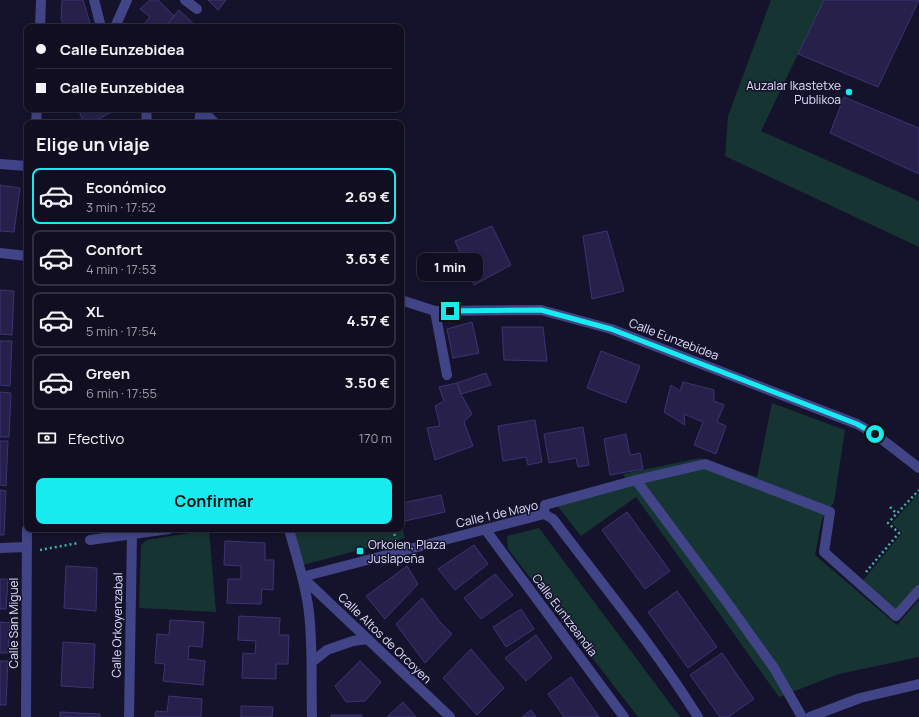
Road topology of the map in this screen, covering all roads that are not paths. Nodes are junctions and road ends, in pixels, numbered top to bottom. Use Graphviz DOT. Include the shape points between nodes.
graph roads {
  1 [pos="41,0"];
  2 [pos="94,0"];
  3 [pos="127,0"];
  4 [pos="185,0"];
  5 [pos="197,9"];
  6 [pos="40,24"];
  7 [pos="100,24"];
  8 [pos="115,24"];
  9 [pos="204,112"];
  10 [pos="212,120"];
  11 [pos="0,164"];
  12 [pos="24,166"];
  13 [pos="0,253"];
  14 [pos="24,256"];
  15 [pos="404,301"];
  16 [pos="435,311"];
  17 [pos="447,375"];
  18 [pos="919,468"];
  19 [pos="636,480"];
  20 [pos="544,514"];
  21 [pos="485,529"];
  22 [pos="28,532"];
  23 [pos="147,532"];
  24 [pos="290,532"];
  25 [pos="132,534"];
  26 [pos="90,540"];
  27 [pos="0,548"];
  28 [pos="31,549"];
  29 [pos="302,577"];
  30 [pos="919,590"];
  31 [pos="368,639"];
  32 [pos="312,662"];
  33 [pos="919,684"];
  34 [pos="26,717"];
  35 [pos="129,717"];
  36 [pos="312,717"];
  37 [pos="450,717"];
  38 [pos="624,717"];
  39 [pos="698,717"];
  40 [pos="802,717"];
  41 [pos="810,717"];
  1 -- 6 [label="street"];
  2 -- 7 [label="street"];
  3 -- 8 [label="street"];
  4 -- 5 [label="street"];
  9 -- 10 [label="street"];
  11 -- 12 [label="street"];
  13 -- 14 [label="street"];
  15 -- 16 [label="street, Calle Eunzebidea"];
  16 -- 17 [label="street"];
  16 -- 18 [label="street, Calle Eunzebidea" via="541,310 611,329 857,424 875,434"];
  19 -- 20 [label="street" via="545,505"];
  19 -- 30 [label="street" via="705,464 830,512 824,552 896,616"];
  19 -- 40 [label="street" via="774,668"];
  20 -- 21 [label="street, Calle 1 de Mayo"];
  20 -- 39 [label="street, Calle 1 de Mayo" via="553,519"];
  21 -- 29 [label="street, Calle 1 de Mayo"];
  21 -- 38 [label="street, Calle Euntzeandia"];
  22 -- 28 [label="street, Calle San Miguel"];
  23 -- 25 [label="street"];
  24 -- 29 [label="street"];
  25 -- 26 [label="street"];
  25 -- 35 [label="street, Calle Orkoyenzabal"];
  27 -- 28 [label="street"];
  28 -- 34 [label="street, Calle San Miguel"];
  29 -- 31 [label="street, Calle Altos de Orcoyen"];
  29 -- 32 [label="street" via="309,611"];
  31 -- 32 [label="street" via="327,650"];
  31 -- 37 [label="street, Calle Altos de Orcoyen"];
  32 -- 36 [label="street"];
  33 -- 41 [label="street" via="860,698"];
}
